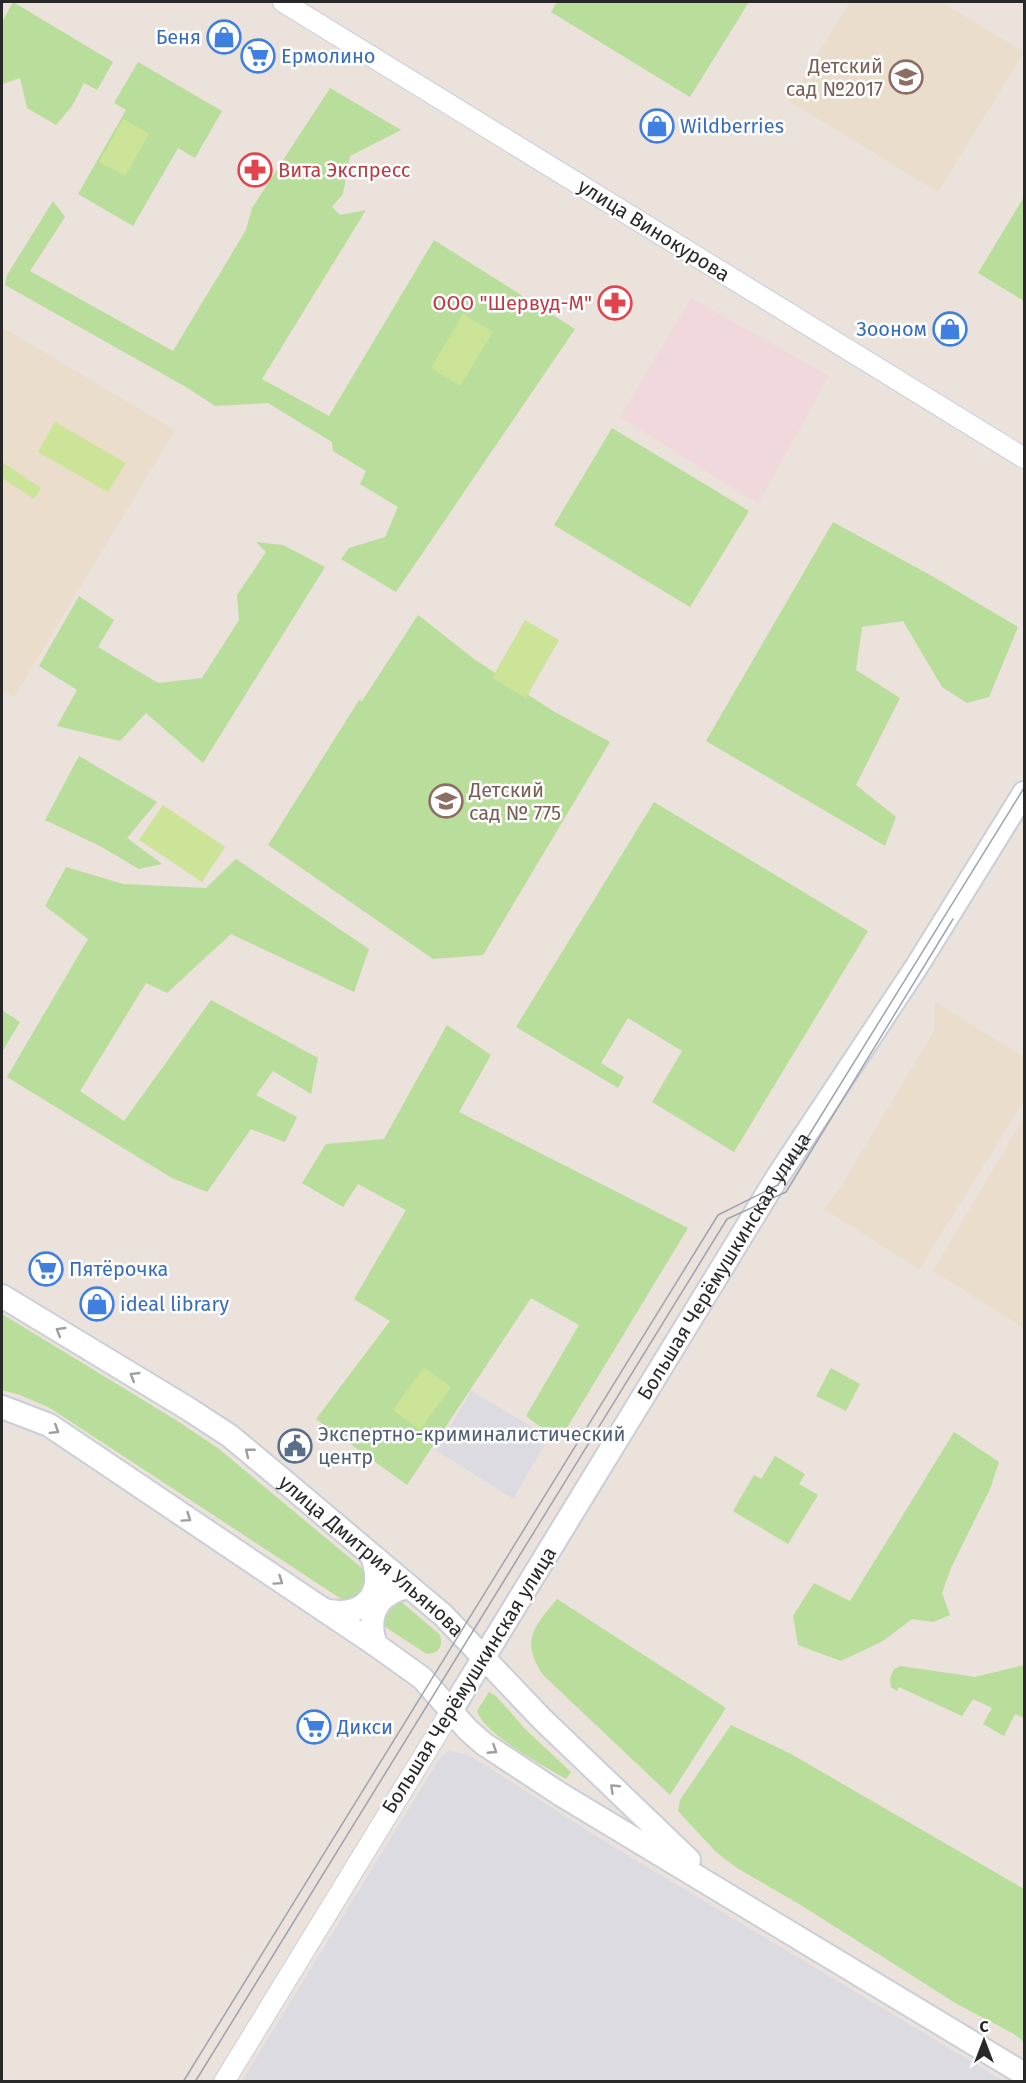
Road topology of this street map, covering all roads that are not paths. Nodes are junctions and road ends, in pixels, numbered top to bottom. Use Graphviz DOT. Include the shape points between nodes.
graph roads {
  1 [pos="283,2"];
  2 [pos="1024,458"];
  3 [pos="1024,793"];
  4 [pos="2,1296"];
  5 [pos="2,1407"];
  6 [pos="372,1556"];
  7 [pos="410,1587"];
  8 [pos="324,1610"];
  9 [pos="376,1645"];
  10 [pos="484,1656"];
  11 [pos="451,1711"];
  12 [pos="727,1893"];
  13 [pos="1024,2074"];
  14 [pos="224,2082"];
  1 -- 2 [label="street, улица Винокурова"];
  3 -- 10 [label="main road, Большая Черёмушкинская улица" via="917,966 778,1176"];
  6 -- 4 [label="main road, улица Дмитрия Ульянова, one-way" via="224,1432"];
  5 -- 8 [label="main road, улица Дмитрия Ульянова, one-way" via="49,1425"];
  6 -- 7 [label="main road, улица Дмитрия Ульянова"];
  6 -- 8 [label="main road" via="377,1579 368,1601 347,1613"];
  7 -- 9 [label="main road" via="391,1593 377,1606 371,1625"];
  7 -- 10 [label="main road, улица Дмитрия Ульянова"];
  8 -- 9 [label="main road, улица Дмитрия Ульянова"];
  9 -- 11 [label="main road, улица Дмитрия Ульянова" via="422,1678"];
  10 -- 11 [label="main road, Большая Черёмушкинская улица"];
  12 -- 10 [label="main road, улица Дмитрия Ульянова, one-way" via="542,1719"];
  11 -- 12 [label="main road, улица Дмитрия Ульянова, one-way" via="484,1744"];
  11 -- 14 [label="street, Большая Черёмушкинская улица"];
  12 -- 13 [label="main road, улица Дмитрия Ульянова"];
}
